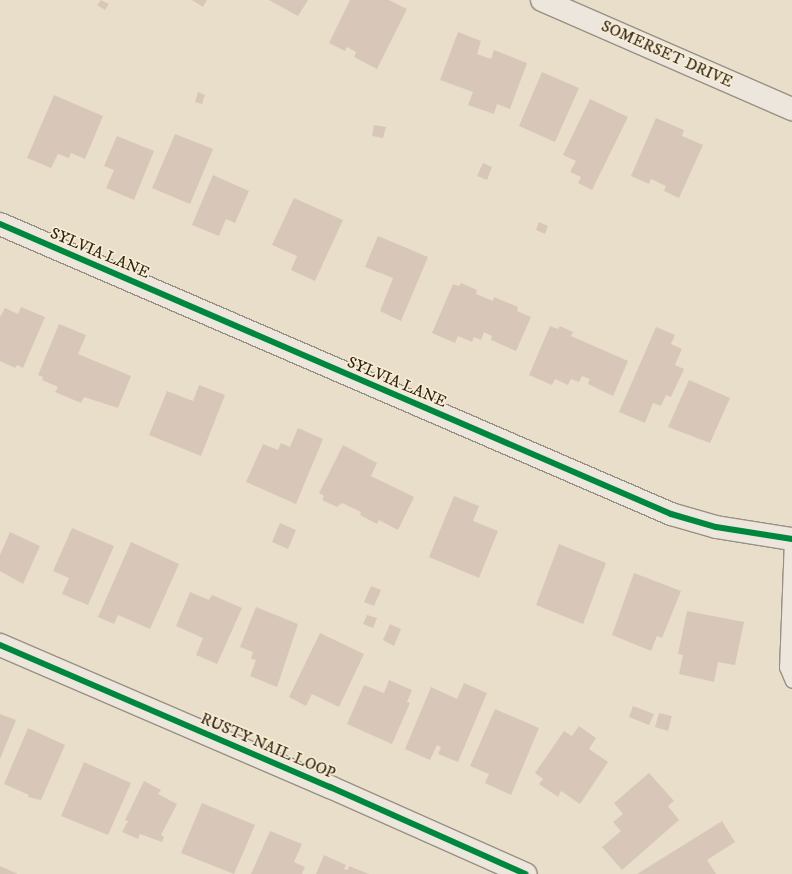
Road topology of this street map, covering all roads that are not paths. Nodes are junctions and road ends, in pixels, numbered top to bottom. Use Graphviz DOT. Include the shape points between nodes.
graph roads {
  1 [pos="542,0"];
  2 [pos="792,109"];
  3 [pos="0,224"];
  4 [pos="792,539"];
  5 [pos="0,646"];
  6 [pos="792,681"];
  7 [pos="524,874"];
  1 -- 2 [label="street, SOMERSET DRIVE"];
  3 -- 4 [label="street, SYLVIA LANE" via="656,508 716,527"];
  4 -- 6 [label="lane" via="786,667"];
  5 -- 7 [label="street, RUSTY NAIL LOOP" via="330,787"];
}
